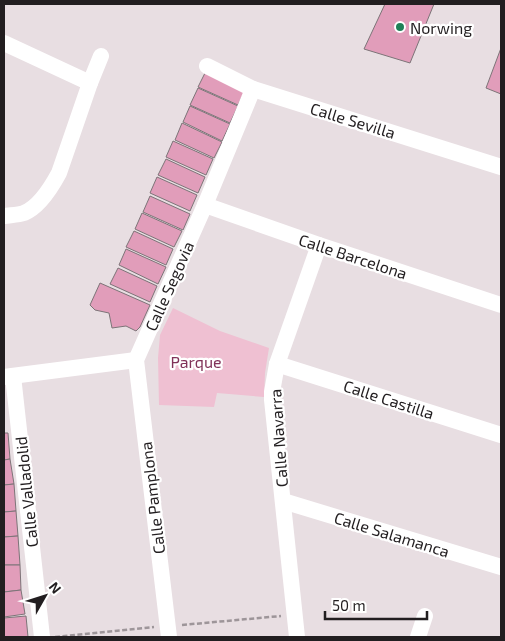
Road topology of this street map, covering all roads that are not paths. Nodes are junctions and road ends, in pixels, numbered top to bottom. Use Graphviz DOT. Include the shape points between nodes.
graph roads {
  1 [pos="4,43"];
  2 [pos="101,56"];
  3 [pos="207,66"];
  4 [pos="90,83"];
  5 [pos="253,89"];
  6 [pos="501,167"];
  7 [pos="204,205"];
  8 [pos="4,216"];
  9 [pos="319,245"];
  10 [pos="501,305"];
  11 [pos="136,360"];
  12 [pos="277,364"];
  13 [pos="8,376"];
  14 [pos="501,435"];
  15 [pos="283,501"];
  16 [pos="501,567"];
  17 [pos="424,616"];
  18 [pos="168,632"];
  19 [pos="42,637"];
  20 [pos="297,637"];
  21 [pos="418,637"];
  1 -- 4 [label="street"];
  2 -- 4 [label="street"];
  3 -- 5 [label="street, Calle Sevilla"];
  4 -- 8 [label="street" via="54,184 28,211"];
  5 -- 6 [label="street, Calle Sevilla"];
  5 -- 7 [label="street, Calle Segovia"];
  7 -- 9 [label="street, Calle Barcelona"];
  7 -- 11 [label="street, Calle Segovia"];
  9 -- 10 [label="street, Calle Barcelona"];
  9 -- 12 [label="street, Calle Navarra"];
  11 -- 13 [label="street"];
  11 -- 18 [label="street, Calle Pamplona"];
  12 -- 14 [label="street, Calle Castilla"];
  12 -- 15 [label="street, Calle Navarra" via="272,400"];
  13 -- 19 [label="street, Calle Valladolid"];
  15 -- 16 [label="street, Calle Salamanca"];
  15 -- 20 [label="street, Calle Navarra"];
  17 -- 21 [label="street"];
}
